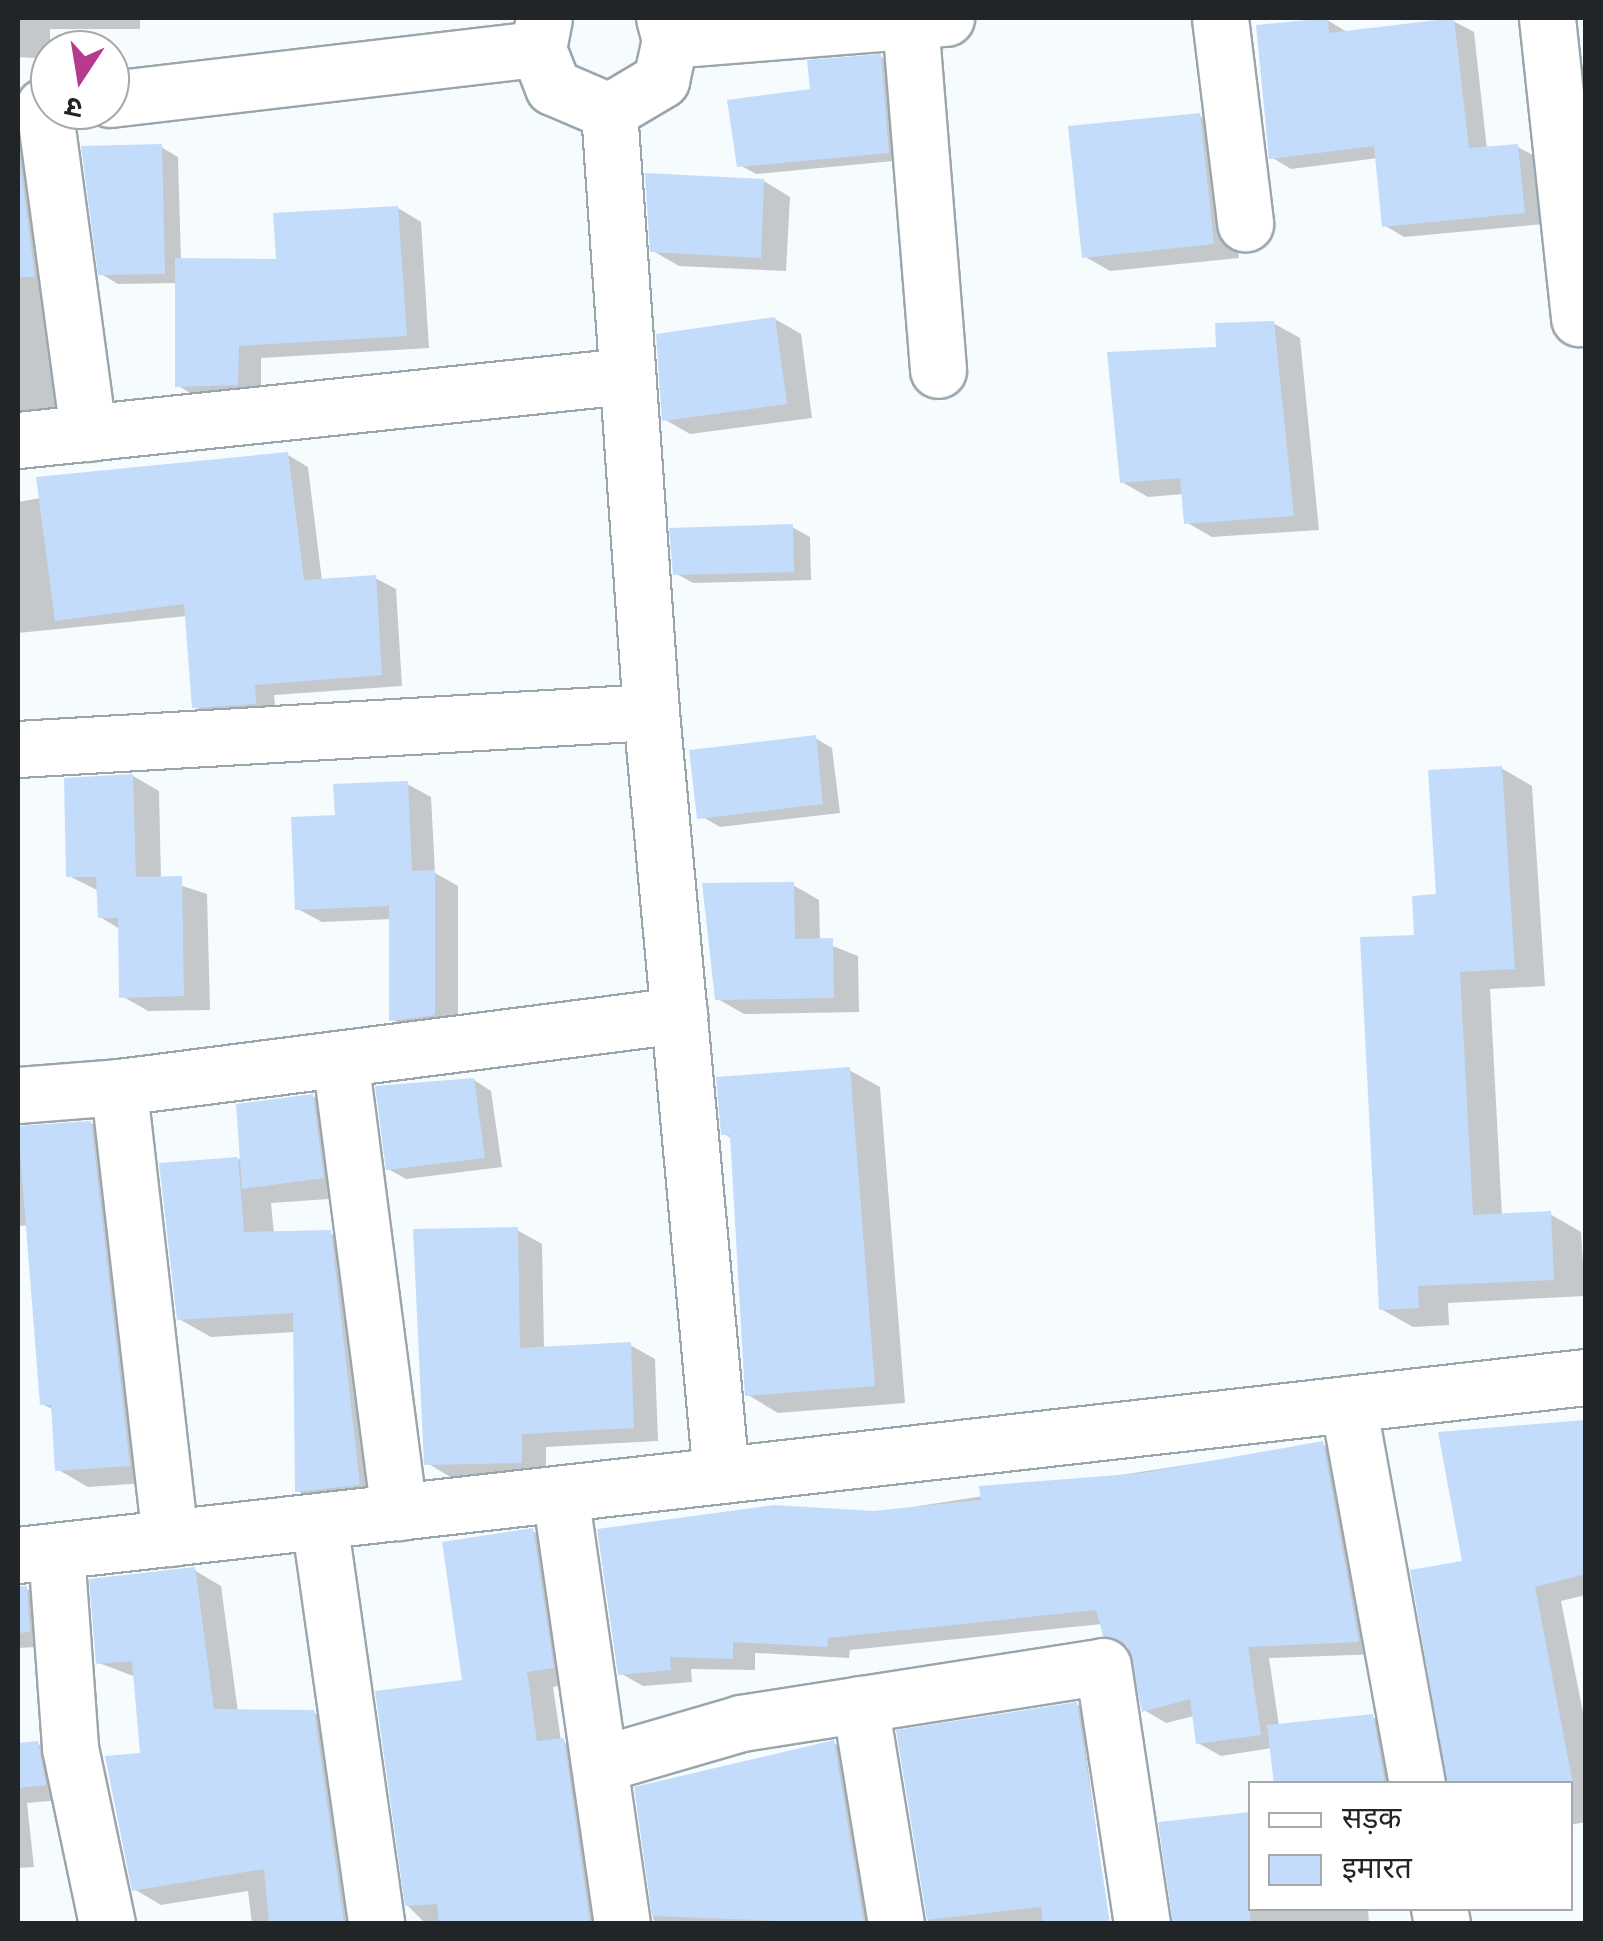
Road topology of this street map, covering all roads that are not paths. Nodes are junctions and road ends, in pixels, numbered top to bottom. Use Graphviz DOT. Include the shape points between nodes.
graph roads {
  1 [pos="1220,18"];
  2 [pos="1547,18"];
  3 [pos="928,19"];
  4 [pos="668,29"];
  5 [pos="541,33"];
  6 [pos="130,96"];
  7 [pos="609,111"];
  8 [pos="41,130"];
  9 [pos="1244,223"];
  10 [pos="1579,318"];
  11 [pos="938,370"];
  12 [pos="625,376"];
  13 [pos="88,434"];
  14 [pos="18,440"];
  15 [pos="651,712"];
  16 [pos="18,749"];
  17 [pos="679,1015"];
  18 [pos="340,1059"];
  19 [pos="18,1082"];
  20 [pos="119,1087"];
  21 [pos="18,1095"];
  22 [pos="1586,1377"];
  23 [pos="1348,1404"];
  24 [pos="721,1475"];
  25 [pos="560,1494"];
  26 [pos="398,1512"];
  27 [pos="319,1521"];
  28 [pos="170,1538"];
  29 [pos="37,1553"];
  30 [pos="860,1704"];
  31 [pos="600,1764"];
  32 [pos="1416,1781"];
  33 [pos="107,1924"];
  34 [pos="376,1924"];
  35 [pos="622,1924"];
  36 [pos="896,1924"];
  37 [pos="1142,1924"];
  1 -- 9 [label="street"];
  2 -- 10 [label="street"];
  3 -- 4 [label="street"];
  3 -- 11 [label="street"];
  4 -- 7 [label="street" via="646,96"];
  5 -- 6 [label="street"];
  5 -- 7 [label="street" via="553,87"];
  7 -- 12 [label="street"];
  8 -- 13 [label="street"];
  12 -- 13 [label="street"];
  12 -- 15 [label="street"];
  13 -- 14 [label="street"];
  15 -- 16 [label="street"];
  15 -- 17 [label="street"];
  17 -- 18 [label="street"];
  17 -- 24 [label="street"];
  18 -- 20 [label="street"];
  18 -- 26 [label="street"];
  19 -- 21 [label="street"];
  20 -- 21 [label="street"];
  20 -- 28 [label="street"];
  22 -- 23 [label="street"];
  23 -- 24 [label="street"];
  23 -- 32 [label="street"];
  24 -- 25 [label="street"];
  25 -- 26 [label="street"];
  25 -- 31 [label="street"];
  26 -- 27 [label="street"];
  27 -- 28 [label="street"];
  27 -- 34 [label="street"];
  28 -- 29 [label="street"];
  29 -- 33 [label="street"];
  30 -- 31 [label="street" via="740,1723"];
  30 -- 36 [label="street"];
  30 -- 37 [label="street" via="1103,1666"];
  31 -- 35 [label="street"];
}
